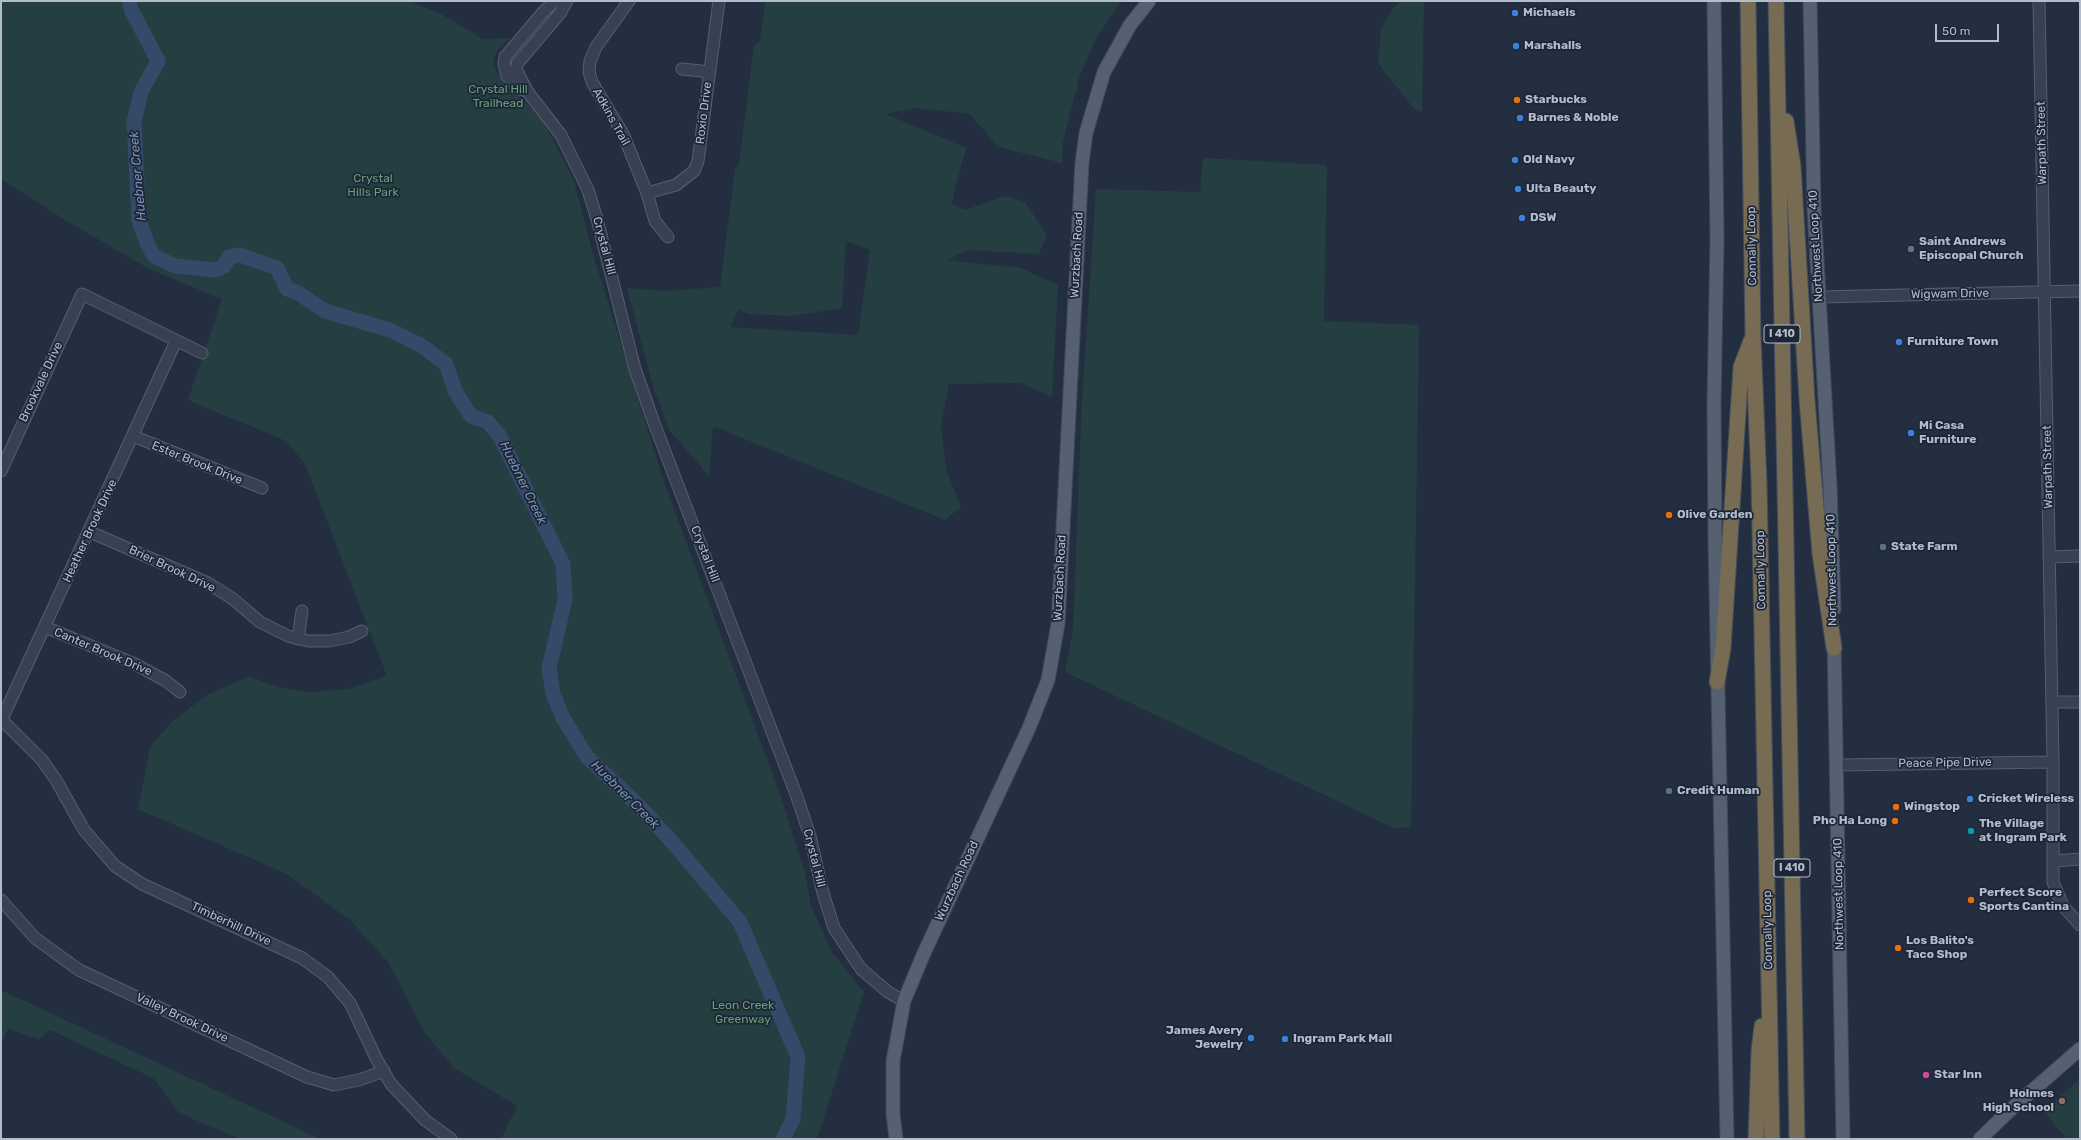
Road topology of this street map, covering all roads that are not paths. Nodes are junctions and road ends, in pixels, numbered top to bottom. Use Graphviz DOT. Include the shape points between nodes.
graph roads {
  1 [pos="555,1"];
  2 [pos="567,1"];
  3 [pos="628,1"];
  4 [pos="719,1"];
  5 [pos="1149,1"];
  6 [pos="1714,1"];
  7 [pos="1748,1"];
  8 [pos="1776,1"];
  9 [pos="1810,1"];
  10 [pos="2039,1"];
  11 [pos="682,69"];
  12 [pos="1777,71"];
  13 [pos="710,72"];
  14 [pos="527,91"];
  15 [pos="647,193"];
  16 [pos="668,237"];
  17 [pos="2080,291"];
  18 [pos="2046,292"];
  19 [pos="1819,297"];
  20 [pos="1753,337"];
  21 [pos="176,341"];
  22 [pos="202,353"];
  23 [pos="133,436"];
  24 [pos="1,471"];
  25 [pos="262,488"];
  26 [pos="90,532"];
  27 [pos="2080,556"];
  28 [pos="2050,557"];
  29 [pos="302,611"];
  30 [pos="45,627"];
  31 [pos="362,632"];
  32 [pos="298,639"];
  33 [pos="1834,648"];
  34 [pos="1717,682"];
  35 [pos="180,692"];
  36 [pos="2052,702"];
  37 [pos="2080,702"];
  38 [pos="2,719"];
  39 [pos="2053,762"];
  40 [pos="1837,765"];
  41 [pos="2080,858"];
  42 [pos="2053,861"];
  43 [pos="1,900"];
  44 [pos="2080,924"];
  45 [pos="1769,978"];
  46 [pos="904,1001"];
  47 [pos="2080,1049"];
  48 [pos="384,1071"];
  49 [pos="451,1139"];
  50 [pos="896,1139"];
  51 [pos="1727,1139"];
  52 [pos="1756,1139"];
  53 [pos="1772,1139"];
  54 [pos="1798,1139"];
  55 [pos="1843,1139"];
  56 [pos="1980,1139"];
  1 -- 14 [label="street, Crystal Hill" via="507,53 504,64 507,76 520,89"];
  2 -- 14 [label="street, Crystal Hill" via="561,12 517,64 518,75 526,85"];
  3 -- 15 [label="street, Adkins Trail" via="596,47 590,61 589,72 592,82 623,134"];
  4 -- 13 [label="street, Roxio Drive"];
  5 -- 46 [label="main road, Wurzbach Road" via="1130,25 1104,72 1086,133 1058,624 1048,680 1027,733"];
  6 -- 34 [label="main road" via="1717,226 1714,404"];
  7 -- 20 [label="highway, Connally Loop / I 410"];
  8 -- 12 [label="highway, I 410"];
  9 -- 19 [label="main road, Northwest Loop 410" via="1814,208"];
  10 -- 18 [label="street, Warpath Street"];
  11 -- 13 [label="street"];
  12 -- 33 [label="highway" via="1793,166 1807,400 1820,554"];
  12 -- 54 [label="highway, I 410"];
  13 -- 15 [label="street, Roxio Drive" via="698,162 694,171 676,185"];
  14 -- 46 [label="street, Crystal Hill" via="561,135 588,190 598,219 635,369 797,797 834,928 861,969 888,992"];
  15 -- 16 [label="street, Adkins Trail" via="655,221"];
  17 -- 18 [label="street, Wigwam Drive"];
  18 -- 19 [label="street, Wigwam Drive"];
  18 -- 28 [label="street, Warpath Street"];
  19 -- 33 [label="main road, Northwest Loop 410" via="1830,492"];
  20 -- 34 [label="highway" via="1741,367 1723,649"];
  20 -- 45 [label="highway, Connally Loop / I 410" via="1759,482"];
  21 -- 22 [label="street"];
  21 -- 23 [label="street, Heather Brook Drive"];
  21 -- 24 [label="street, Brookvale Drive" via="82,294"];
  23 -- 25 [label="street, Ester Brook Drive"];
  23 -- 26 [label="street, Heather Brook Drive"];
  26 -- 30 [label="street, Heather Brook Drive"];
  26 -- 32 [label="street, Brier Brook Drive" via="208,583 269,628"];
  27 -- 28 [label="street"];
  28 -- 36 [label="street, Warpath Street"];
  29 -- 32 [label="street"];
  30 -- 35 [label="street, Canter Brook Drive" via="135,664"];
  30 -- 38 [label="street, Heather Brook Drive"];
  31 -- 32 [label="street, Brier Brook Drive" via="329,641"];
  33 -- 40 [label="main road, Northwest Loop 410"];
  34 -- 51 [label="main road"];
  36 -- 37 [label="street"];
  36 -- 39 [label="street, Warpath Street"];
  38 -- 48 [label="street, Timberhill Drive" via="42,760 84,830 115,866 142,884 302,958 328,977 350,1003"];
  39 -- 40 [label="street, Peace Pipe Drive"];
  39 -- 42 [label="street, Warpath Street"];
  40 -- 55 [label="main road, Northwest Loop 410"];
  41 -- 42 [label="street"];
  42 -- 44 [label="street, Warpath Street" via="2055,890 2063,906"];
  43 -- 48 [label="street, Valley Brook Drive" via="35,938 79,970 307,1077 334,1085"];
  45 -- 52 [label="highway" via="1759,1051"];
  45 -- 53 [label="highway, Connally Loop / I 410"];
  46 -- 50 [label="main road, Wurzbach Road" via="893,1061 893,1114"];
  47 -- 56 [label="main road"];
  48 -- 49 [label="street, Timberhill Drive" via="400,1095 425,1120"];
}
